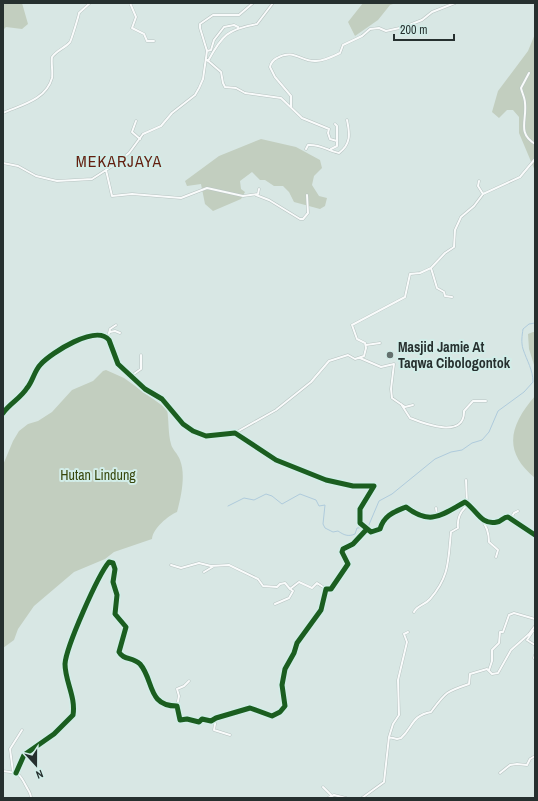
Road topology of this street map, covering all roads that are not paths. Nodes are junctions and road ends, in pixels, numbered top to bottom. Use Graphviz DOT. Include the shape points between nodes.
graph roads {
  1 [pos="90,3"];
  2 [pos="130,3"];
  3 [pos="253,3"];
  4 [pos="273,3"];
  5 [pos="455,3"];
  6 [pos="238,27"];
  7 [pos="154,41"];
  8 [pos="207,51"];
  9 [pos="207,60"];
  10 [pos="529,73"];
  11 [pos="291,107"];
  12 [pos="3,114"];
  13 [pos="347,120"];
  14 [pos="136,121"];
  15 [pos="335,124"];
  16 [pos="140,139"];
  17 [pos="337,141"];
  18 [pos="535,144"];
  19 [pos="306,149"];
  20 [pos="331,149"];
  21 [pos="535,159"];
  22 [pos="3,163"];
  23 [pos="106,170"];
  24 [pos="479,180"];
  25 [pos="259,189"];
  26 [pos="482,194"];
  27 [pos="256,195"];
  28 [pos="307,195"];
  29 [pos="431,268"];
  30 [pos="452,297"];
  31 [pos="116,325"];
  32 [pos="110,332"];
  33 [pos="120,333"];
  34 [pos="108,337"];
  35 [pos="380,343"];
  36 [pos="366,345"];
  37 [pos="141,355"];
  38 [pos="360,358"];
  39 [pos="131,376"];
  40 [pos="486,401"];
  41 [pos="401,404"];
  42 [pos="413,404"];
  43 [pos="3,412"];
  44 [pos="235,433"];
  45 [pos="466,480"];
  46 [pos="468,504"];
  47 [pos="436,508"];
  48 [pos="518,511"];
  49 [pos="436,515"];
  50 [pos="480,518"];
  51 [pos="511,518"];
  52 [pos="364,528"];
  53 [pos="535,534"];
  54 [pos="496,557"];
  55 [pos="171,565"];
  56 [pos="215,565"];
  57 [pos="204,572"];
  58 [pos="318,579"];
  59 [pos="319,584"];
  60 [pos="290,589"];
  61 [pos="326,589"];
  62 [pos="275,604"];
  63 [pos="414,612"];
  64 [pos="535,619"];
  65 [pos="535,626"];
  66 [pos="533,629"];
  67 [pos="408,632"];
  68 [pos="535,646"];
  69 [pos="489,670"];
  70 [pos="189,681"];
  71 [pos="177,706"];
  72 [pos="216,718"];
  73 [pos="22,730"];
  74 [pos="230,735"];
  75 [pos="389,737"];
  76 [pos="535,756"];
  77 [pos="3,771"];
  78 [pos="13,772"];
  79 [pos="16,773"];
  80 [pos="500,773"];
  81 [pos="323,787"];
  82 [pos="331,795"];
  83 [pos="31,798"];
  84 [pos="328,798"];
  85 [pos="346,798"];
  86 [pos="362,798"];
  1 -- 12 [label="street" via="79,13 70,42 52,56 52,76 43,93 35,100"];
  2 -- 7 [label="street" via="136,17 132,28 144,34 147,40"];
  3 -- 8 [label="street" via="239,15 213,15 200,24"];
  4 -- 6 [label="street" via="257,24"];
  5 -- 11 [label="street" via="404,27 386,31 379,28 370,29 343,45 340,53 320,60 314,61 291,53 276,58 270,67 291,96"];
  6 -- 8 [label="street" via="224,27 214,40 211,50"];
  6 -- 9 [label="street" via="230,31"];
  8 -- 9 [label="street"];
  9 -- 11 [label="street" via="220,72 226,87 245,93 281,98"];
  9 -- 16 [label="street" via="203,81 195,95 161,126 144,133"];
  10 -- 18 [label="street" via="521,88 525,103 523,130 525,136"];
  11 -- 17 [label="street" via="307,121 329,129 330,139"];
  13 -- 20 [label="street" via="348,140 344,150 339,153"];
  14 -- 16 [label="street" via="132,132"];
  15 -- 17 [label="street" via="338,126"];
  16 -- 23 [label="street" via="122,160"];
  17 -- 20 [label="street" via="337,146"];
  19 -- 20 [label="street" via="308,145 313,144"];
  21 -- 26 [label="street" via="520,177"];
  22 -- 23 [label="street" via="18,166 36,176 57,180 92,179"];
  23 -- 27 [label="street" via="112,196 130,194 182,198 207,188 243,196"];
  24 -- 26 [label="street" via="478,185"];
  25 -- 27 [label="street"];
  26 -- 29 [label="street" via="474,206 458,220 454,248"];
  27 -- 28 [label="street" via="300,219 308,213"];
  29 -- 30 [label="street" via="437,288 444,292 445,296"];
  29 -- 36 [label="street" via="410,275 405,297 353,325 358,339"];
  31 -- 32 [label="street"];
  32 -- 33 [label="street"];
  32 -- 34 [label="street"];
  34 -- 39 [label="street" via="116,362"];
  34 -- 43 [label="street" via="90,337 72,342 58,350 41,363 28,388"];
  35 -- 36 [label="street"];
  36 -- 38 [label="street" via="365,355"];
  37 -- 39 [label="street" via="141,368"];
  38 -- 41 [label="street" via="381,367 394,364 392,398"];
  38 -- 44 [label="street" via="348,355 329,361 311,382 276,410"];
  39 -- 44 [label="street" via="145,389 162,399 183,424 193,431 206,436"];
  40 -- 41 [label="street" via="473,401 464,411 462,422 440,428 410,418"];
  41 -- 42 [label="street" via="405,407"];
  44 -- 52 [label="street" via="276,460 326,480 353,486 374,486 359,510 359,520"];
  45 -- 46 [label="street"];
  46 -- 49 [label="street" via="465,502 451,511"];
  46 -- 50 [label="street"];
  46 -- 63 [label="street" via="457,522 457,528 451,532 450,559 441,584 428,600 416,607"];
  47 -- 49 [label="street"];
  48 -- 51 [label="street"];
  49 -- 52 [label="street" via="426,517 414,514 406,506 388,515 377,531 372,532"];
  50 -- 51 [label="street" via="492,522 505,517"];
  50 -- 54 [label="street" via="485,525 489,542 498,550"];
  51 -- 53 [label="street"];
  52 -- 61 [label="street" via="355,542 343,549 348,564 331,589"];
  55 -- 56 [label="street" via="182,568 199,563"];
  56 -- 57 [label="street"];
  56 -- 60 [label="street" via="231,565 258,579 263,586 277,587 285,583"];
  58 -- 59 [label="street"];
  59 -- 60 [label="street" via="313,588 298,582"];
  59 -- 61 [label="street"];
  60 -- 62 [label="street" via="293,591 289,598"];
  61 -- 72 [label="street" via="321,610 297,643 284,670 283,710 272,716 250,708"];
  64 -- 69 [label="street" via="514,613 509,615 503,632 500,632 499,643 492,650"];
  65 -- 66 [label="street"];
  66 -- 68 [label="street" via="527,640"];
  66 -- 69 [label="street" via="511,650 498,673 492,674"];
  67 -- 75 [label="street" via="404,634 407,642 398,680 399,715"];
  69 -- 75 [label="street" via="469,675 469,684 458,686 439,700 431,712 415,718 401,738 397,740"];
  70 -- 71 [label="street" via="177,689"];
  71 -- 72 [label="street" via="180,720 199,722 206,719 212,722"];
  71 -- 79 [label="street" via="153,696 150,683 139,663 119,653 126,626 114,612 117,595 113,582 115,569 113,563 109,562 80,618 67,654 66,667 73,715 54,734 24,755"];
  72 -- 74 [label="street" via="214,730"];
  73 -- 78 [label="street" via="10,749"];
  75 -- 86 [label="street" via="384,782"];
  76 -- 80 [label="street" via="527,765 510,765"];
  77 -- 78 [label="street"];
  78 -- 79 [label="street"];
  79 -- 83 [label="street" via="23,779"];
  81 -- 82 [label="street"];
  82 -- 84 [label="street"];
  82 -- 85 [label="street"];
}
